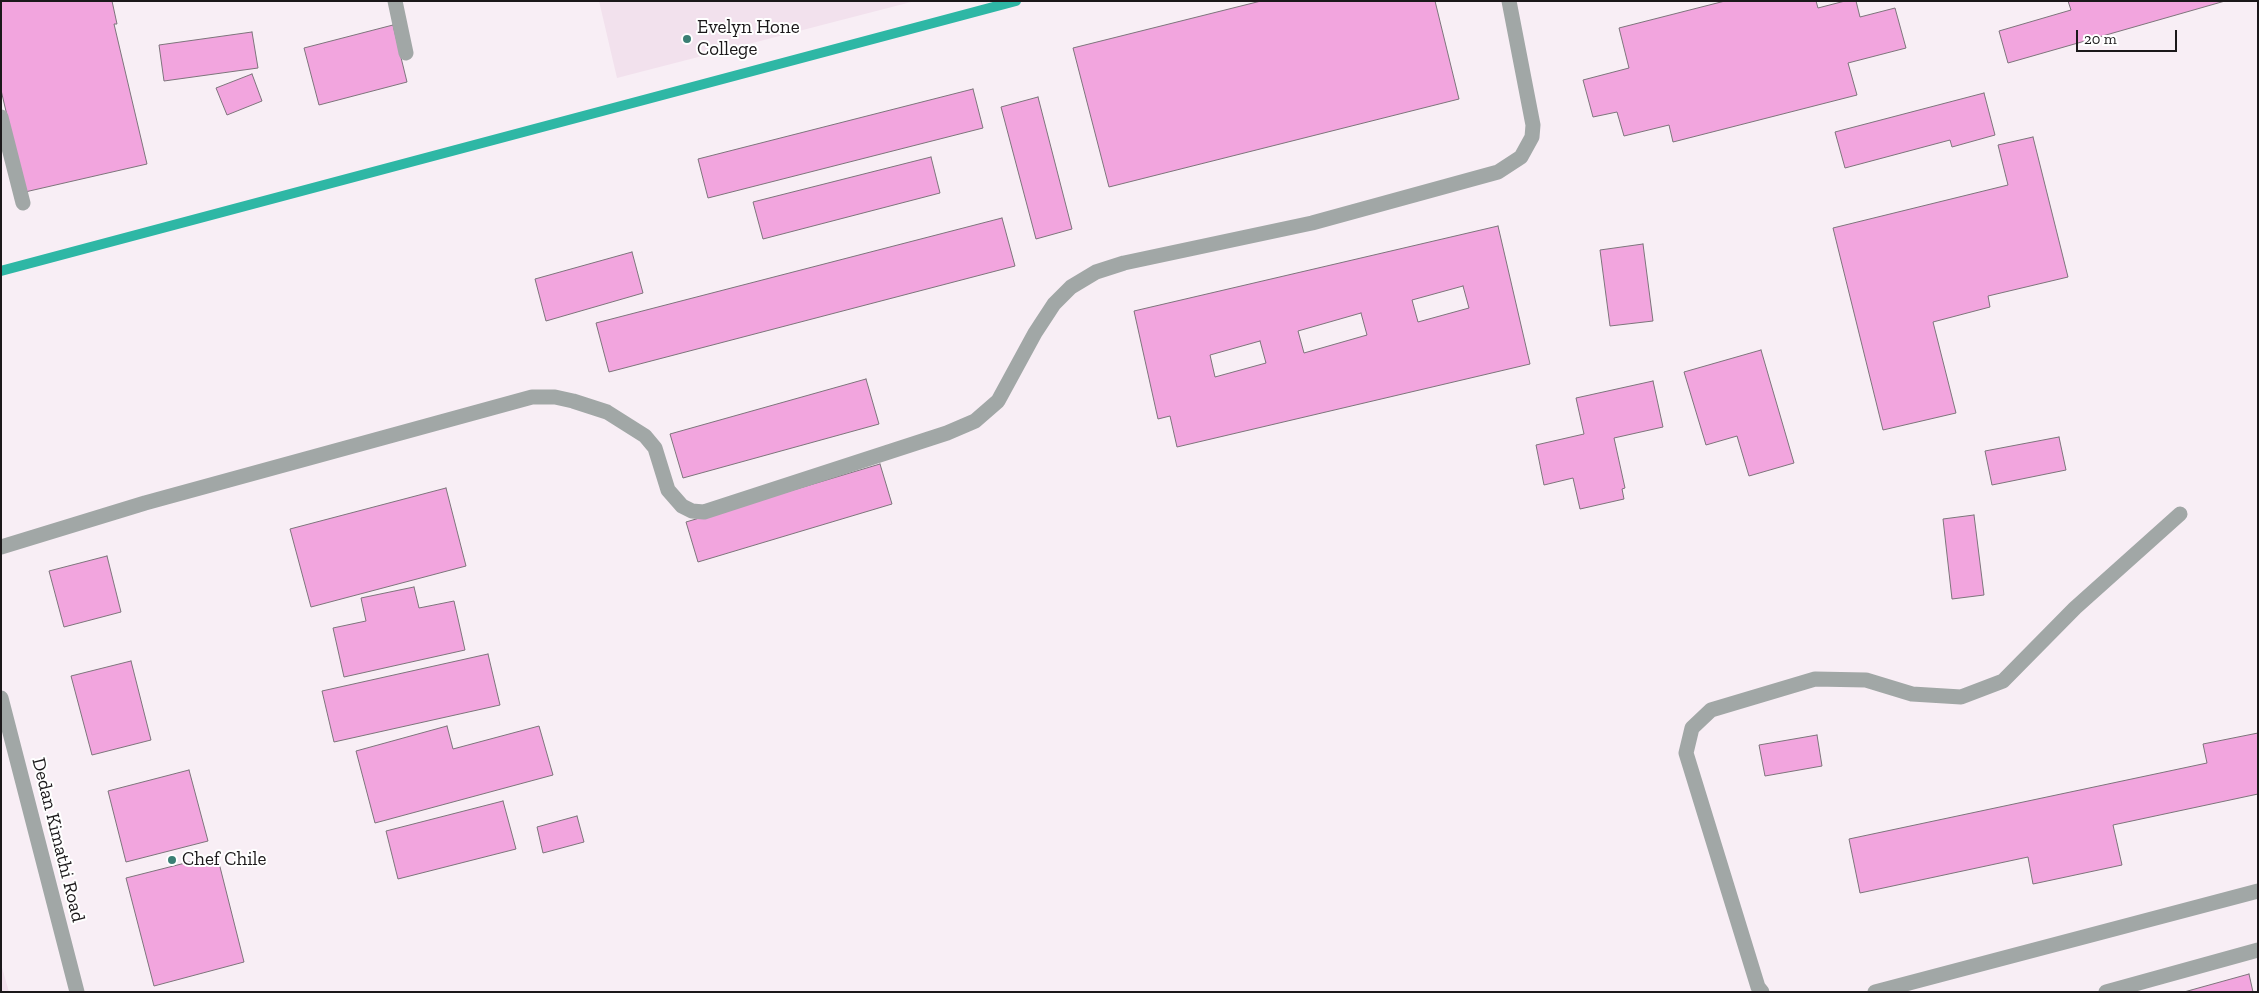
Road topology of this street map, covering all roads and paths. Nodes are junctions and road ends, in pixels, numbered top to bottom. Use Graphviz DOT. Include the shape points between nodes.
graph roads {
  1 [pos="395,1"];
  2 [pos="1509,1"];
  3 [pos="406,53"];
  4 [pos="1,117"];
  5 [pos="23,204"];
  6 [pos="2180,514"];
  7 [pos="1,547"];
  8 [pos="1,698"];
  9 [pos="2258,891"];
  10 [pos="2258,950"];
  11 [pos="77,992"];
  12 [pos="1762,992"];
  13 [pos="1875,992"];
  14 [pos="2106,992"];
  1 -- 3 [label="street"];
  2 -- 7 [label="street" via="1533,126 1532,137 1521,157 1498,172 1312,223 1124,262 1096,272 1071,287 1054,304 998,401 975,421 946,433 704,512 692,511 682,506 668,490 655,448 645,436 607,412 574,400 532,397 145,503"];
  4 -- 5 [label="street"];
  6 -- 12 [label="street" via="2075,608 2003,681 1961,697 1912,694 1866,680 1815,679 1711,710 1692,728 1686,753"];
  8 -- 11 [label="street, Dedan Kimathi Road"];
  9 -- 13 [label="street"];
  10 -- 14 [label="street"];
}
